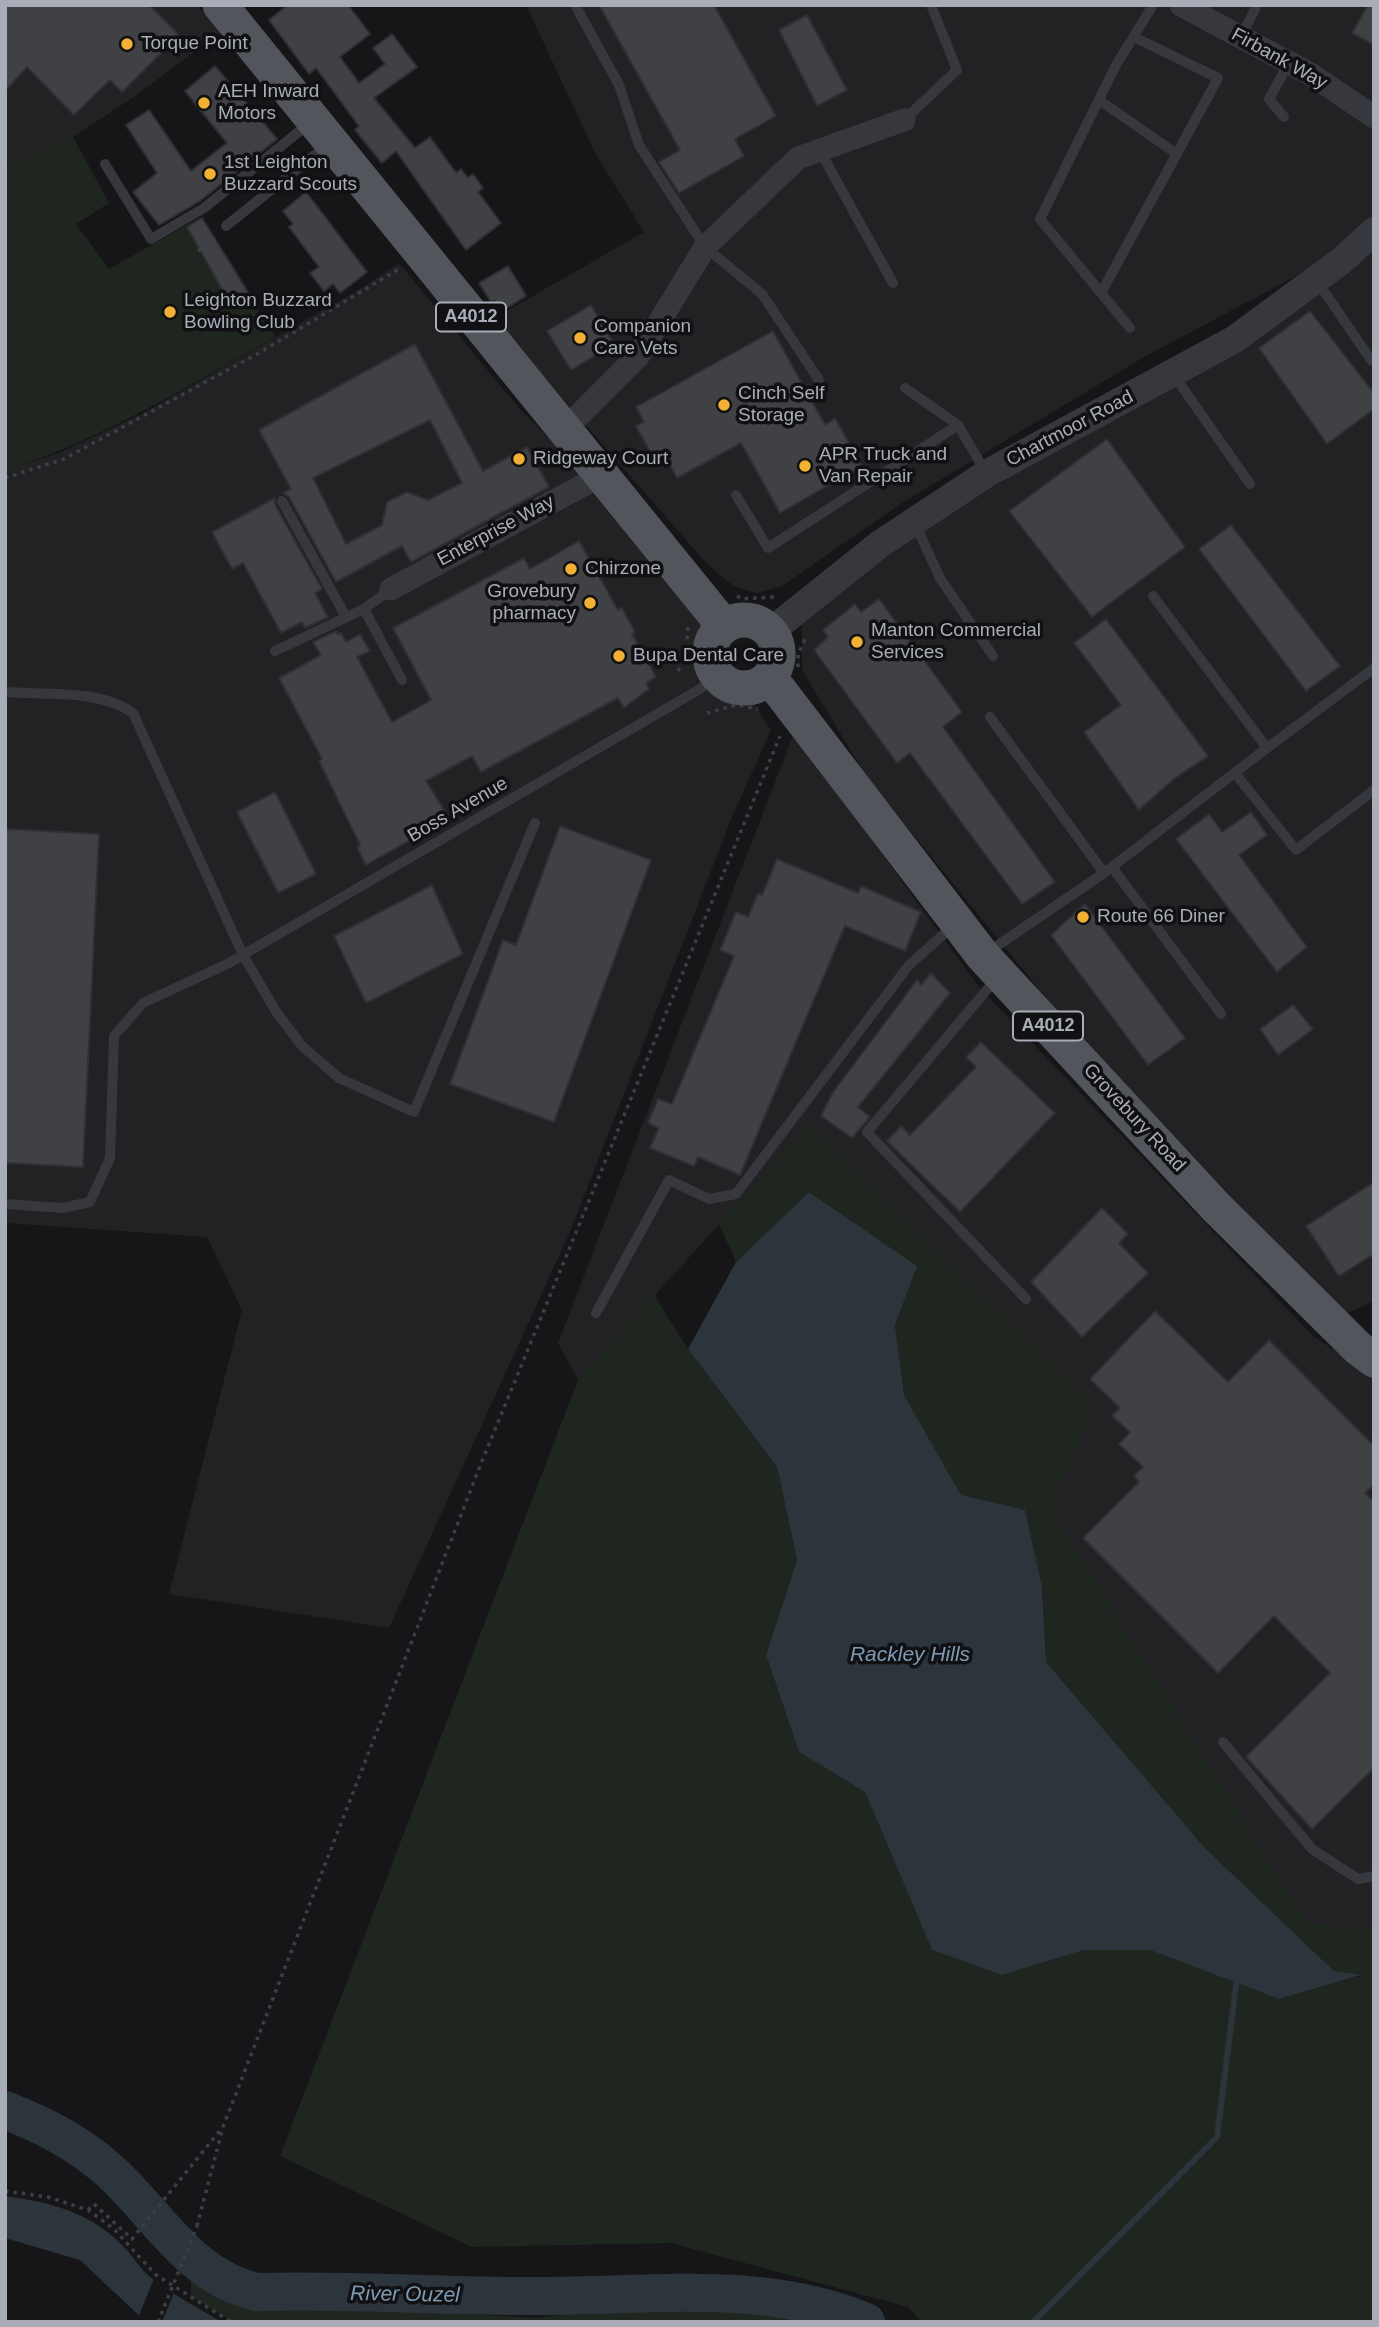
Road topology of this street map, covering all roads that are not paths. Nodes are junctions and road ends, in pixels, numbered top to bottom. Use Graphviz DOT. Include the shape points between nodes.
graph roads {
  1 [pos="220,5"];
  2 [pos="575,5"];
  3 [pos="931,5"];
  4 [pos="1153,5"];
  5 [pos="1181,5"];
  6 [pos="1257,5"];
  7 [pos="1134,37"];
  8 [pos="1241,37"];
  9 [pos="1289,63"];
  10 [pos="1099,100"];
  11 [pos="1284,117"];
  12 [pos="1374,117"];
  13 [pos="904,120"];
  14 [pos="320,132"];
  15 [pos="820,150"];
  16 [pos="1177,154"];
  17 [pos="105,164"];
  18 [pos="226,226"];
  19 [pos="1374,231"];
  20 [pos="705,247"];
  21 [pos="1316,279"];
  22 [pos="893,283"];
  23 [pos="1101,293"];
  24 [pos="1130,328"];
  25 [pos="1371,360"];
  26 [pos="1173,374"];
  27 [pos="819,380"];
  28 [pos="905,388"];
  29 [pos="958,425"];
  30 [pos="565,429"];
  31 [pos="986,474"];
  32 [pos="602,475"];
  33 [pos="1250,484"];
  34 [pos="736,495"];
  35 [pos="282,501"];
  36 [pos="913,522"];
  37 [pos="391,589"];
  38 [pos="1153,596"];
  39 [pos="363,609"];
  40 [pos="346,617"];
  41 [pos="724,626"];
  42 [pos="770,632"];
  43 [pos="275,651"];
  44 [pos="993,656"];
  45 [pos="1374,668"];
  46 [pos="717,676"];
  47 [pos="784,676"];
  48 [pos="402,680"];
  49 [pos="5,692"];
  50 [pos="990,717"];
  51 [pos="1267,748"];
  52 [pos="1235,773"];
  53 [pos="1374,790"];
  54 [pos="535,823"];
  55 [pos="1108,870"];
  56 [pos="958,922"];
  57 [pos="243,955"];
  58 [pos="992,965"];
  59 [pos="1221,1014"];
  60 [pos="5,1204"];
  61 [pos="1027,1299"];
  62 [pos="596,1313"];
  63 [pos="1368,1346"];
  64 [pos="1223,1742"];
  65 [pos="1374,1876"];
  1 -- 14 [label="main road, A4012"];
  2 -- 20 [label="lane" via="619,85 639,145"];
  3 -- 13 [label="lane" via="957,70"];
  4 -- 7 [label="lane"];
  5 -- 8 [label="street, Firbank Way"];
  6 -- 8 [label="lane"];
  7 -- 10 [label="lane"];
  7 -- 16 [label="lane" via="1218,78"];
  8 -- 9 [label="street, Firbank Way"];
  9 -- 11 [label="lane" via="1269,99"];
  9 -- 12 [label="street, Firbank Way"];
  10 -- 16 [label="lane"];
  10 -- 23 [label="lane" via="1040,219"];
  13 -- 15 [label="street"];
  14 -- 17 [label="lane" via="150,239"];
  14 -- 18 [label="lane"];
  14 -- 30 [label="main road, A4012"];
  15 -- 20 [label="street" via="798,158"];
  15 -- 22 [label="lane"];
  16 -- 23 [label="lane"];
  19 -- 21 [label="street, Chartmoor Road"];
  20 -- 27 [label="lane" via="762,293"];
  20 -- 30 [label="street" via="639,355"];
  21 -- 25 [label="lane"];
  21 -- 26 [label="street, Chartmoor Road" via="1235,338"];
  23 -- 24 [label="lane"];
  26 -- 31 [label="street, Chartmoor Road"];
  26 -- 33 [label="lane"];
  28 -- 29 [label="lane"];
  29 -- 31 [label="lane"];
  29 -- 34 [label="lane" via="768,548"];
  30 -- 32 [label="main road, A4012"];
  31 -- 36 [label="street, Chartmoor Road"];
  32 -- 37 [label="street, Enterprise Way"];
  32 -- 41 [label="main road, A4012"];
  35 -- 40 [label="lane"];
  36 -- 42 [label="street, Chartmoor Road"];
  36 -- 44 [label="lane" via="940,578"];
  37 -- 39 [label="lane"];
  38 -- 51 [label="lane"];
  39 -- 40 [label="lane"];
  39 -- 48 [label="lane"];
  40 -- 43 [label="lane"];
  41 -- 42 [label="main road" via="751,620"];
  41 -- 46 [label="main road" via="710,654"];
  42 -- 47 [label="main road"];
  45 -- 51 [label="lane"];
  46 -- 47 [label="main road" via="742,689"];
  46 -- 57 [label="lane, Boss Avenue"];
  47 -- 56 [label="main road, Grovebury Road / A4012"];
  49 -- 57 [label="lane" via="96,698 121,704 133,713"];
  50 -- 55 [label="lane"];
  51 -- 52 [label="lane"];
  52 -- 53 [label="lane" via="1296,850"];
  52 -- 55 [label="lane"];
  54 -- 57 [label="lane" via="414,1112 338,1078 319,1063 275,1010"];
  55 -- 58 [label="lane"];
  55 -- 59 [label="lane"];
  56 -- 58 [label="main road, Grovebury Road / A4012"];
  56 -- 62 [label="lane" via="909,965 736,1194 709,1199 669,1180"];
  57 -- 60 [label="lane, Boss Avenue" via="143,1003 114,1036 110,1158 90,1202 63,1208"];
  58 -- 61 [label="lane" via="867,1132"];
  58 -- 63 [label="main road, Grovebury Road / A4012" via="1214,1206"];
  64 -- 65 [label="lane" via="1312,1849 1358,1879"];
}
